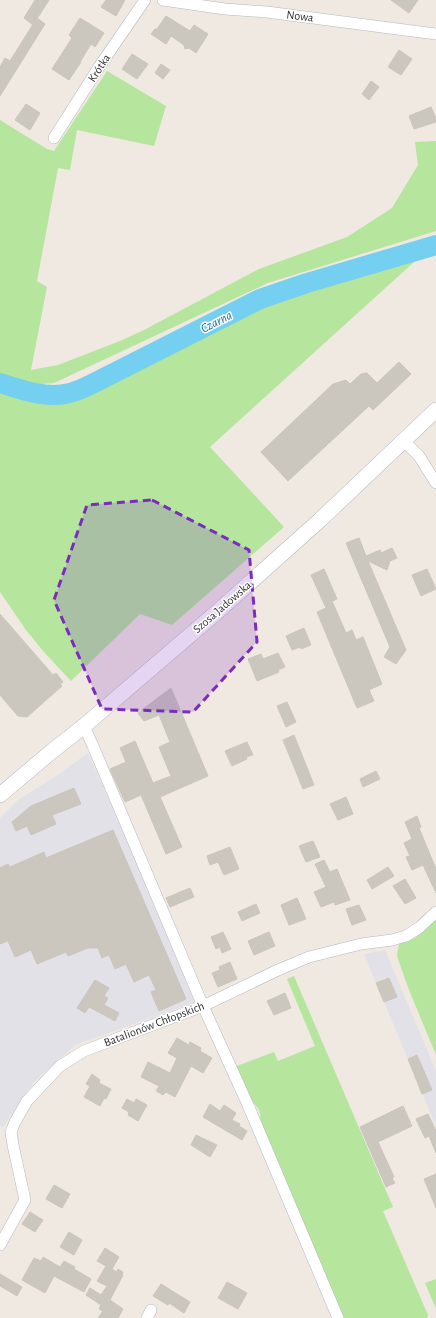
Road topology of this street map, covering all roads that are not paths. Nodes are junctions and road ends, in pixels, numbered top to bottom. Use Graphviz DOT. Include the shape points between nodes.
graph roads {
  1 [pos="145,0"];
  2 [pos="163,0"];
  3 [pos="436,34"];
  4 [pos="54,138"];
  5 [pos="436,410"];
  6 [pos="404,440"];
  7 [pos="436,483"];
  8 [pos="84,726"];
  9 [pos="0,795"];
  10 [pos="436,912"];
  11 [pos="203,1006"];
  12 [pos="0,1245"];
  13 [pos="338,1318"];
  1 -- 4 [label="street, Krótka" via="99,66"];
  2 -- 3 [label="street, Nowa"];
  5 -- 6 [label="main road, Szosa Jadowska"];
  6 -- 7 [label="street" via="419,456"];
  6 -- 8 [label="main road, Szosa Jadowska" via="320,520"];
  8 -- 9 [label="main road, Szosa Jadowska"];
  8 -- 11 [label="street"];
  10 -- 11 [label="street, Batalionów Chłopskich" via="406,936 361,944 309,958"];
  11 -- 12 [label="street, Batalionów Chłopskich" via="84,1051 60,1066 27,1102 12,1132 12,1145 25,1200"];
  11 -- 13 [label="street"];
}
